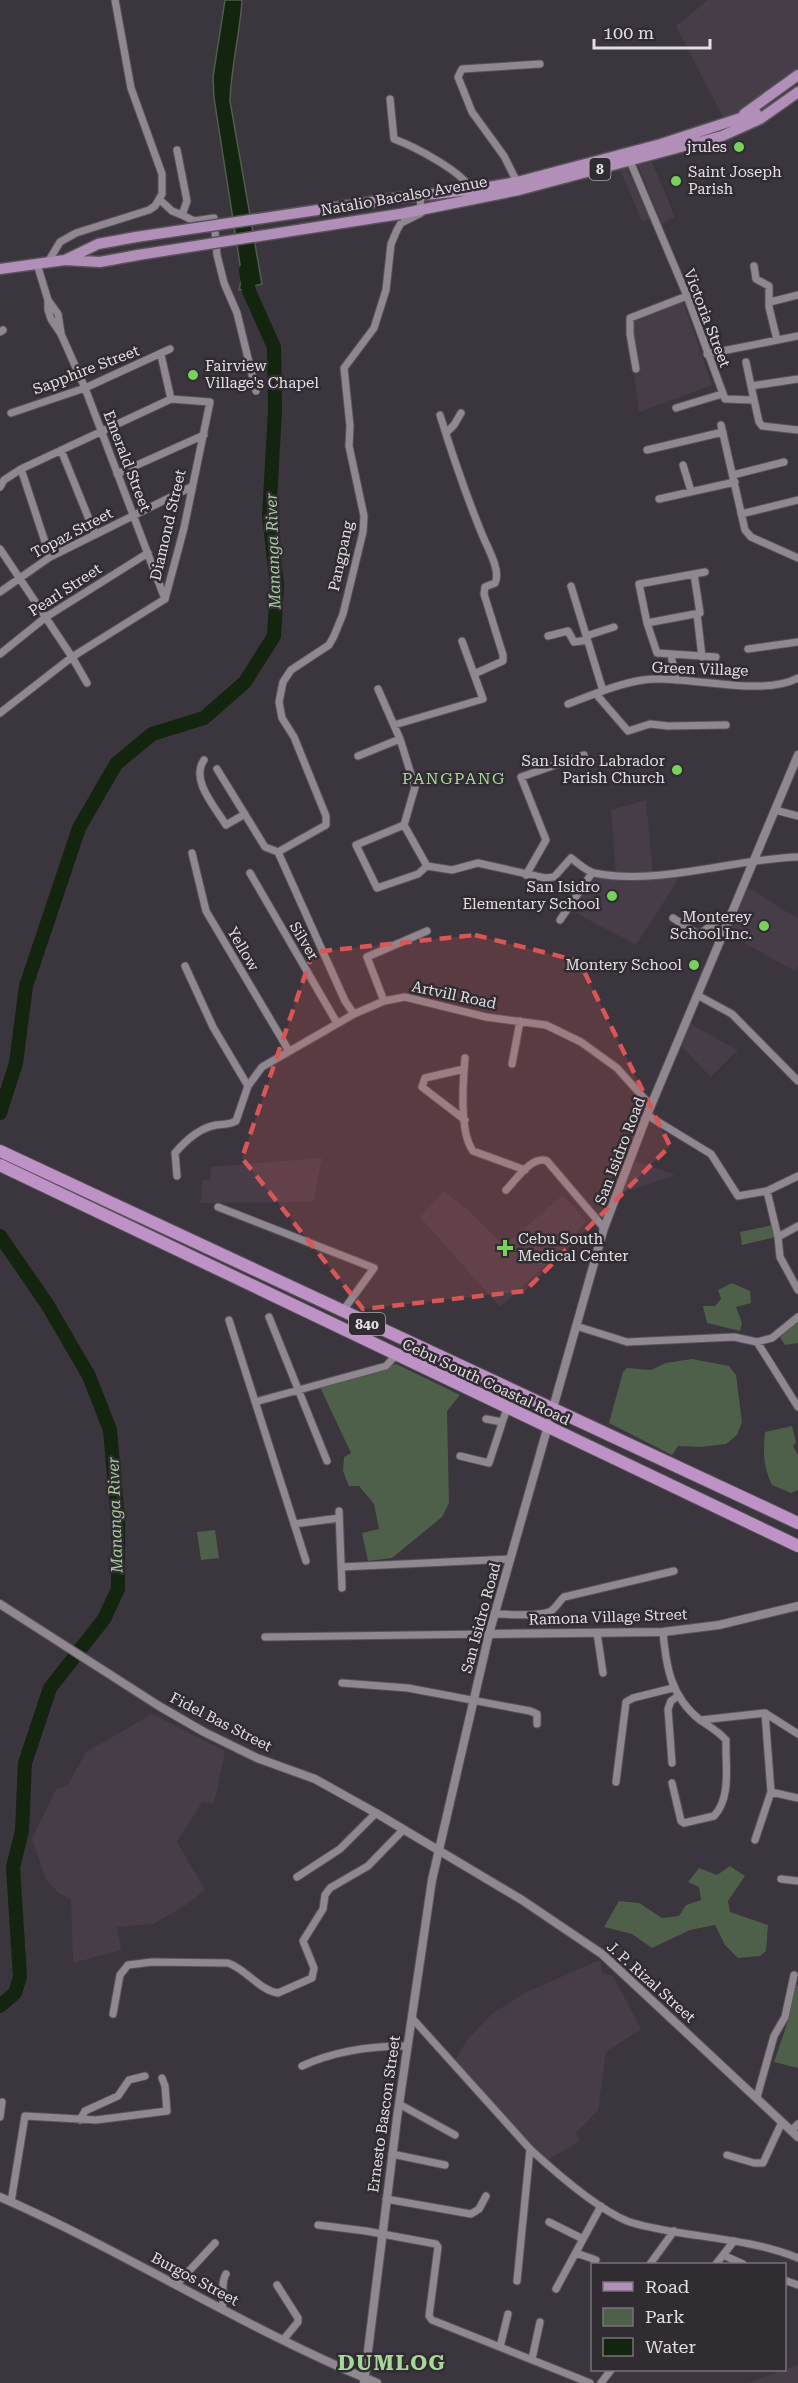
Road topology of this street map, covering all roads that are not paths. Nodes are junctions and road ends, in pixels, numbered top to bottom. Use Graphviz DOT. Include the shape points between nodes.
graph roads {
  1 [pos="115,0"];
  2 [pos="540,64"];
  3 [pos="798,75"];
  4 [pos="798,84"];
  5 [pos="798,92"];
  6 [pos="390,99"];
  7 [pos="741,123"];
  8 [pos="177,150"];
  9 [pos="630,161"];
  10 [pos="517,182"];
  11 [pos="471,190"];
  12 [pos="420,195"];
  13 [pos="159,200"];
  14 [pos="422,208"];
  15 [pos="182,214"];
  16 [pos="65,260"];
  17 [pos="43,263"];
  18 [pos="754,266"];
  19 [pos="0,269"];
  20 [pos="798,295"];
  21 [pos="687,296"];
  22 [pos="770,303"];
  23 [pos="798,336"];
  24 [pos="777,340"];
  25 [pos="170,349"];
  26 [pos="707,354"];
  27 [pos="161,355"];
  28 [pos="746,362"];
  29 [pos="636,369"];
  30 [pos="798,379"];
  31 [pos="751,386"];
  32 [pos="85,388"];
  33 [pos="256,391"];
  34 [pos="723,394"];
  35 [pos="171,399"];
  36 [pos="753,400"];
  37 [pos="676,408"];
  38 [pos="11,413"];
  39 [pos="461,413"];
  40 [pos="440,414"];
  41 [pos="100,430"];
  42 [pos="798,430"];
  43 [pos="446,433"];
  44 [pos="204,435"];
  45 [pos="61,450"];
  46 [pos="647,450"];
  47 [pos="784,462"];
  48 [pos="683,465"];
  49 [pos="21,469"];
  50 [pos="117,474"];
  51 [pos="734,479"];
  52 [pos="0,487"];
  53 [pos="191,487"];
  54 [pos="691,491"];
  55 [pos="659,498"];
  56 [pos="798,500"];
  57 [pos="741,514"];
  58 [pos="134,516"];
  59 [pos="95,534"];
  60 [pos="0,549"];
  61 [pos="148,553"];
  62 [pos="50,557"];
  63 [pos="798,558"];
  64 [pos="705,572"];
  65 [pos="694,574"];
  66 [pos="19,577"];
  67 [pos="571,586"];
  68 [pos="0,592"];
  69 [pos="165,599"];
  70 [pos="697,614"];
  71 [pos="46,617"];
  72 [pos="647,623"];
  73 [pos="614,627"];
  74 [pos="548,636"];
  75 [pos="587,638"];
  76 [pos="462,641"];
  77 [pos="798,642"];
  78 [pos="748,649"];
  79 [pos="0,654"];
  80 [pos="671,656"];
  81 [pos="72,657"];
  82 [pos="702,657"];
  83 [pos="716,657"];
  84 [pos="474,674"];
  85 [pos="798,678"];
  86 [pos="676,680"];
  87 [pos="87,684"];
  88 [pos="378,688"];
  89 [pos="600,692"];
  90 [pos="568,704"];
  91 [pos="0,713"];
  92 [pos="394,725"];
  93 [pos="726,725"];
  94 [pos="400,739"];
  95 [pos="584,755"];
  96 [pos="798,755"];
  97 [pos="358,756"];
  98 [pos="204,760"];
  99 [pos="217,769"];
  100 [pos="794,775"];
  101 [pos="775,810"];
  102 [pos="245,814"];
  103 [pos="798,816"];
  104 [pos="404,825"];
  105 [pos="278,852"];
  106 [pos="192,854"];
  107 [pos="798,857"];
  108 [pos="753,861"];
  109 [pos="427,866"];
  110 [pos="250,873"];
  111 [pos="592,873"];
  112 [pos="526,874"];
  113 [pos="673,918"];
  114 [pos="560,920"];
  115 [pos="427,931"];
  116 [pos="724,931"];
  117 [pos="184,966"];
  118 [pos="697,995"];
  119 [pos="384,1001"];
  120 [pos="354,1014"];
  121 [pos="520,1021"];
  122 [pos="337,1023"];
  123 [pos="289,1051"];
  124 [pos="465,1058"];
  125 [pos="512,1064"];
  126 [pos="464,1069"];
  127 [pos="797,1078"];
  128 [pos="248,1086"];
  129 [pos="651,1106"];
  130 [pos="647,1115"];
  131 [pos="465,1120"];
  132 [pos="0,1150"];
  133 [pos="0,1165"];
  134 [pos="525,1170"];
  135 [pos="177,1176"];
  136 [pos="798,1176"];
  137 [pos="507,1190"];
  138 [pos="767,1191"];
  139 [pos="218,1207"];
  140 [pos="798,1226"];
  141 [pos="604,1228"];
  142 [pos="778,1237"];
  143 [pos="798,1275"];
  144 [pos="790,1279"];
  145 [pos="798,1290"];
  146 [pos="342,1312"];
  147 [pos="269,1317"];
  148 [pos="798,1317"];
  149 [pos="229,1320"];
  150 [pos="576,1326"];
  151 [pos="757,1342"];
  152 [pos="396,1355"];
  153 [pos="297,1389"];
  154 [pos="255,1402"];
  155 [pos="798,1407"];
  156 [pos="507,1408"];
  157 [pos="553,1409"];
  158 [pos="486,1419"];
  159 [pos="502,1422"];
  160 [pos="548,1427"];
  161 [pos="460,1456"];
  162 [pos="327,1461"];
  163 [pos="798,1523"];
  164 [pos="294,1524"];
  165 [pos="798,1546"];
  166 [pos="510,1559"];
  167 [pos="306,1561"];
  168 [pos="341,1567"];
  169 [pos="674,1571"];
  170 [pos="342,1588"];
  171 [pos="0,1604"];
  172 [pos="798,1606"];
  173 [pos="495,1614"];
  174 [pos="663,1632"];
  175 [pos="597,1633"];
  176 [pos="489,1634"];
  177 [pos="265,1637"];
  178 [pos="603,1673"];
  179 [pos="342,1683"];
  180 [pos="673,1688"];
  181 [pos="678,1696"];
  182 [pos="473,1701"];
  183 [pos="765,1713"];
  184 [pos="701,1720"];
  185 [pos="537,1724"];
  186 [pos="796,1729"];
  187 [pos="672,1763"];
  188 [pos="616,1782"];
  189 [pos="672,1783"];
  190 [pos="771,1792"];
  191 [pos="798,1798"];
  192 [pos="376,1813"];
  193 [pos="403,1830"];
  194 [pos="755,1840"];
  195 [pos="438,1850"];
  196 [pos="297,1876"];
  197 [pos="781,1879"];
  198 [pos="798,1881"];
  199 [pos="794,1975"];
  200 [pos="113,2014"];
  201 [pos="412,2018"];
  202 [pos="407,2046"];
  203 [pos="302,2066"];
  204 [pos="145,2076"];
  205 [pos="162,2078"];
  206 [pos="757,2097"];
  207 [pos="2,2102"];
  208 [pos="399,2104"];
  209 [pos="0,2117"];
  210 [pos="80,2120"];
  211 [pos="782,2122"];
  212 [pos="796,2131"];
  213 [pos="455,2134"];
  214 [pos="530,2149"];
  215 [pos="392,2154"];
  216 [pos="727,2155"];
  217 [pos="445,2165"];
  218 [pos="486,2196"];
  219 [pos="0,2197"];
  220 [pos="386,2199"];
  221 [pos="11,2202"];
  222 [pos="601,2206"];
  223 [pos="549,2222"];
  224 [pos="318,2225"];
  225 [pos="674,2231"];
  226 [pos="381,2234"];
  227 [pos="583,2240"];
  228 [pos="734,2241"];
  229 [pos="215,2243"];
  230 [pos="576,2253"];
  231 [pos="798,2258"];
  232 [pos="596,2260"];
  233 [pos="721,2261"];
  234 [pos="651,2263"];
  235 [pos="226,2274"];
  236 [pos="517,2281"];
  237 [pos="177,2284"];
  238 [pos="277,2285"];
  239 [pos="556,2289"];
  240 [pos="222,2308"];
  241 [pos="508,2314"];
  242 [pos="540,2322"];
  243 [pos="283,2340"];
  244 [pos="500,2347"];
  245 [pos="532,2359"];
  246 [pos="610,2371"];
  247 [pos="364,2380"];
  248 [pos="377,2383"];
  249 [pos="590,2383"];
  250 [pos="601,2383"];
  1 -- 13 [label="street" via="128,79 162,174"];
  2 -- 10 [label="street" via="462,69 458,76 472,112 504,156"];
  3 -- 7 [label="main road, Natalio Bacalso Avenue"];
  4 -- 7 [label="main road, Natalio Bacalso Avenue / 8"];
  5 -- 7 [label="main road, Natalio Bacalso Avenue" via="760,119"];
  6 -- 11 [label="street" via="394,139 457,173"];
  7 -- 9 [label="main road, Natalio Bacalso Avenue / 8" via="722,136"];
  7 -- 10 [label="main road, Natalio Bacalso Avenue / 8"];
  8 -- 15 [label="street" via="187,201"];
  9 -- 14 [label="main road, Natalio Bacalso Avenue / 8" via="519,190"];
  9 -- 21 [label="street, Victoria Street"];
  10 -- 11 [label="main road, Natalio Bacalso Avenue / 8"];
  11 -- 12 [label="main road, Natalio Bacalso Avenue / 8"];
  12 -- 14 [label="street"];
  12 -- 16 [label="main road, Natalio Bacalso Avenue / 8, bridge" via="136,237 98,244"];
  13 -- 15 [label="street"];
  13 -- 17 [label="street" via="149,210 76,233 60,242"];
  14 -- 16 [label="main road, Natalio Bacalso Avenue / 8, bridge" via="100,262"];
  14 -- 105 [label="street, Pangpang" via="420,214 399,226 374,328 344,368 349,446 364,516 363,532 334,636 329,645 291,670 283,682 279,702 282,718 294,737 326,816 326,825"];
  15 -- 33 [label="street" via="194,221 214,218 217,255"];
  16 -- 17 [label="main road, Natalio Bacalso Avenue / 8"];
  17 -- 19 [label="main road, Natalio Bacalso Avenue / 8"];
  17 -- 32 [label="street, Emerald Street" via="48,300 58,314 61,334"];
  18 -- 22 [label="street" via="756,279 769,286"];
  20 -- 22 [label="street"];
  21 -- 26 [label="street, Victoria Street"];
  21 -- 29 [label="street" via="630,318"];
  22 -- 24 [label="street"];
  23 -- 24 [label="street"];
  24 -- 26 [label="street"];
  25 -- 27 [label="street, Sapphire Street"];
  26 -- 34 [label="street, Victoria Street"];
  27 -- 32 [label="street, Sapphire Street"];
  27 -- 35 [label="street"];
  28 -- 31 [label="street"];
  30 -- 31 [label="street"];
  31 -- 36 [label="street"];
  32 -- 38 [label="street, Sapphire Street"];
  32 -- 41 [label="street, Emerald Street"];
  34 -- 36 [label="street" via="729,400"];
  34 -- 37 [label="street"];
  35 -- 41 [label="street"];
  35 -- 44 [label="street, Diamond Street" via="210,402"];
  36 -- 42 [label="street" via="762,426"];
  39 -- 43 [label="street"];
  40 -- 43 [label="street"];
  41 -- 45 [label="street"];
  41 -- 50 [label="street, Emerald Street"];
  43 -- 84 [label="street" via="497,577 496,582 485,587 484,594 503,662"];
  44 -- 50 [label="street"];
  44 -- 53 [label="street, Diamond Street"];
  45 -- 49 [label="street"];
  45 -- 59 [label="street"];
  46 -- 51 [label="street" via="722,428"];
  47 -- 51 [label="street"];
  48 -- 54 [label="street"];
  49 -- 52 [label="street"];
  49 -- 62 [label="street"];
  50 -- 58 [label="street, Emerald Street"];
  51 -- 54 [label="street"];
  51 -- 57 [label="street"];
  53 -- 58 [label="street, Topaz Street"];
  53 -- 69 [label="street, Diamond Street"];
  54 -- 55 [label="street"];
  56 -- 57 [label="street"];
  57 -- 63 [label="street" via="750,537"];
  58 -- 59 [label="street, Topaz Street"];
  58 -- 61 [label="street, Emerald Street"];
  59 -- 62 [label="street, Topaz Street"];
  60 -- 66 [label="street"];
  61 -- 69 [label="street, Emerald Street"];
  61 -- 71 [label="street, Pearl Street"];
  62 -- 66 [label="street, Topaz Street"];
  64 -- 65 [label="street"];
  65 -- 70 [label="street" via="700,613"];
  65 -- 72 [label="street" via="639,584"];
  66 -- 68 [label="street, Topaz Street"];
  66 -- 71 [label="street"];
  67 -- 75 [label="street"];
  69 -- 81 [label="street, Diamond Street"];
  70 -- 72 [label="street"];
  70 -- 82 [label="street"];
  71 -- 79 [label="street, Pearl Street"];
  71 -- 81 [label="street"];
  72 -- 80 [label="street" via="657,653"];
  73 -- 75 [label="street"];
  74 -- 75 [label="street" via="568,632 574,642"];
  75 -- 89 [label="street"];
  76 -- 84 [label="street"];
  77 -- 78 [label="street"];
  80 -- 82 [label="street"];
  80 -- 86 [label="street"];
  81 -- 87 [label="street"];
  81 -- 91 [label="street, Diamond Street"];
  82 -- 83 [label="street"];
  84 -- 92 [label="street" via="483,699"];
  85 -- 86 [label="street, Green Village" via="788,684 744,685"];
  86 -- 89 [label="street, Green Village" via="643,680"];
  88 -- 92 [label="street"];
  89 -- 90 [label="street, Green Village"];
  89 -- 93 [label="street" via="628,731 650,724"];
  92 -- 94 [label="street"];
  94 -- 97 [label="street"];
  94 -- 104 [label="street" via="415,787"];
  95 -- 112 [label="street" via="521,777 546,840"];
  96 -- 100 [label="street, San Isidro Road"];
  98 -- 102 [label="street" via="200,766 201,783 226,825"];
  99 -- 102 [label="street"];
  100 -- 101 [label="street, San Isidro Road"];
  101 -- 103 [label="street"];
  101 -- 108 [label="street, San Isidro Road"];
  102 -- 105 [label="street" via="265,848"];
  104 -- 109 [label="street"];
  104 -- 109 [label="street" via="356,845 377,888 418,874"];
  105 -- 120 [label="street"];
  106 -- 123 [label="street, Yellow" via="206,911"];
  107 -- 108 [label="street"];
  108 -- 111 [label="street" via="645,877"];
  108 -- 116 [label="street, San Isidro Road"];
  109 -- 112 [label="street" via="452,870 478,863"];
  110 -- 122 [label="street, Silver"];
  111 -- 112 [label="street" via="571,858 554,877"];
  111 -- 114 [label="street"];
  113 -- 116 [label="street" via="699,935 710,926"];
  115 -- 119 [label="street" via="367,957"];
  116 -- 118 [label="street, San Isidro Road"];
  117 -- 128 [label="street" via="213,1027"];
  118 -- 127 [label="street" via="732,1014"];
  118 -- 129 [label="street, San Isidro Road"];
  119 -- 120 [label="street, Artvill Road"];
  119 -- 121 [label="street, Artvill Road" via="412,998 486,1017"];
  120 -- 122 [label="street, Artvill Road"];
  121 -- 125 [label="street"];
  121 -- 129 [label="street, Artvill Road" via="546,1025 581,1042 617,1068"];
  122 -- 123 [label="street, Artvill Road"];
  123 -- 128 [label="street, Artvill Road" via="262,1068"];
  124 -- 126 [label="street"];
  126 -- 131 [label="street"];
  126 -- 131 [label="street" via="425,1078 422,1087"];
  128 -- 135 [label="street" via="236,1121 214,1125 189,1137 175,1153"];
  129 -- 130 [label="street, San Isidro Road"];
  130 -- 138 [label="street" via="711,1154 737,1196"];
  130 -- 141 [label="street, San Isidro Road"];
  131 -- 134 [label="street" via="473,1151"];
  132 -- 146 [label="highway, Cebu South Coastal Road / 840"];
  133 -- 152 [label="highway, Cebu South Coastal Road / 840"];
  134 -- 137 [label="street"];
  134 -- 141 [label="street" via="537,1160 547,1161"];
  136 -- 138 [label="street"];
  138 -- 142 [label="street"];
  139 -- 146 [label="street" via="374,1268"];
  140 -- 142 [label="street"];
  141 -- 150 [label="street, San Isidro Road"];
  142 -- 144 [label="street" via="780,1257"];
  143 -- 144 [label="street"];
  144 -- 145 [label="street"];
  146 -- 157 [label="highway, Cebu South Coastal Road / 840"];
  147 -- 153 [label="street"];
  148 -- 151 [label="street" via="772,1338"];
  149 -- 154 [label="street"];
  150 -- 151 [label="street" via="627,1342 734,1337"];
  150 -- 157 [label="street, San Isidro Road"];
  151 -- 155 [label="street"];
  152 -- 153 [label="street" via="386,1366"];
  152 -- 156 [label="highway, Cebu South Coastal Road / 840"];
  153 -- 154 [label="street"];
  153 -- 162 [label="street"];
  154 -- 164 [label="street"];
  156 -- 159 [label="street"];
  156 -- 160 [label="highway, Cebu South Coastal Road / 840"];
  157 -- 160 [label="street, San Isidro Road"];
  157 -- 163 [label="highway, Cebu South Coastal Road / 840"];
  158 -- 159 [label="street"];
  159 -- 161 [label="street" via="489,1463"];
  160 -- 165 [label="highway, Cebu South Coastal Road / 840"];
  160 -- 166 [label="street, San Isidro Road"];
  164 -- 167 [label="street"];
  164 -- 168 [label="street" via="339,1514"];
  166 -- 168 [label="street"];
  166 -- 173 [label="street, San Isidro Road"];
  168 -- 170 [label="street"];
  169 -- 173 [label="street" via="569,1596 546,1613"];
  171 -- 192 [label="street, Fidel Bas Street" via="204,1732 257,1758 307,1776"];
  172 -- 174 [label="street, Ramona Village Street" via="719,1625"];
  173 -- 176 [label="street, San Isidro Road"];
  174 -- 175 [label="street, Ramona Village Street"];
  174 -- 180 [label="street"];
  175 -- 176 [label="street, Ramona Village Street"];
  175 -- 178 [label="street"];
  176 -- 177 [label="street"];
  176 -- 182 [label="street, San Isidro Road"];
  179 -- 182 [label="street" via="408,1688"];
  180 -- 181 [label="street"];
  180 -- 188 [label="street" via="626,1702"];
  181 -- 184 [label="street"];
  181 -- 187 [label="street" via="668,1709"];
  182 -- 185 [label="street" via="535,1712"];
  182 -- 195 [label="street, San Isidro Road"];
  183 -- 184 [label="street"];
  183 -- 186 [label="street"];
  183 -- 190 [label="street"];
  184 -- 189 [label="street" via="726,1740 722,1804 714,1816 684,1823"];
  190 -- 191 [label="street"];
  190 -- 194 [label="street"];
  192 -- 193 [label="street, Fidel Bas Street"];
  192 -- 196 [label="street" via="340,1849"];
  193 -- 195 [label="street, Fidel Bas Street"];
  193 -- 200 [label="street" via="368,1866 330,1888 325,1895 323,1909 303,1941 314,1968 312,1978 278,1993 228,1963 128,1965 120,1975"];
  195 -- 201 [label="street, Ernesto Bascon Street"];
  195 -- 206 [label="street, J. P. Rizal Street" via="602,1954"];
  197 -- 198 [label="street"];
  199 -- 206 [label="street" via="785,2017 774,2036"];
  201 -- 202 [label="street, Ernesto Bascon Street"];
  201 -- 214 [label="street"];
  202 -- 203 [label="street" via="322,2057"];
  202 -- 208 [label="street, Ernesto Bascon Street"];
  204 -- 210 [label="street" via="129,2080 118,2096 85,2111"];
  205 -- 210 [label="street" via="167,2111"];
  206 -- 211 [label="street, J. P. Rizal Street"];
  207 -- 209 [label="street"];
  208 -- 213 [label="street"];
  208 -- 215 [label="street, Ernesto Bascon Street"];
  210 -- 221 [label="street" via="25,2116"];
  211 -- 212 [label="street, J. P. Rizal Street"];
  211 -- 216 [label="street" via="763,2163"];
  214 -- 222 [label="street"];
  214 -- 236 [label="street"];
  215 -- 217 [label="street"];
  215 -- 220 [label="street, Ernesto Bascon Street"];
  218 -- 220 [label="street" via="480,2209 471,2214"];
  219 -- 221 [label="street, Burgos Street"];
  220 -- 226 [label="street, Ernesto Bascon Street"];
  221 -- 237 [label="street, Burgos Street"];
  222 -- 225 [label="street" via="626,2220"];
  222 -- 227 [label="street"];
  223 -- 227 [label="street"];
  224 -- 226 [label="street"];
  225 -- 228 [label="street"];
  225 -- 234 [label="street"];
  226 -- 244 [label="street" via="436,2244 430,2318"];
  226 -- 247 [label="street, Ernesto Bascon Street"];
  227 -- 230 [label="street"];
  228 -- 231 [label="street"];
  228 -- 233 [label="street"];
  229 -- 237 [label="street"];
  230 -- 232 [label="street"];
  230 -- 239 [label="street"];
  235 -- 240 [label="street"];
  237 -- 240 [label="street, Burgos Street"];
  238 -- 243 [label="street" via="298,2318"];
  240 -- 243 [label="street, Burgos Street"];
  241 -- 244 [label="street"];
  242 -- 245 [label="street"];
  243 -- 247 [label="street, Burgos Street"];
  244 -- 245 [label="street"];
  245 -- 249 [label="street"];
  246 -- 250 [label="street"];
  247 -- 248 [label="street, Burgos Street"];
}
